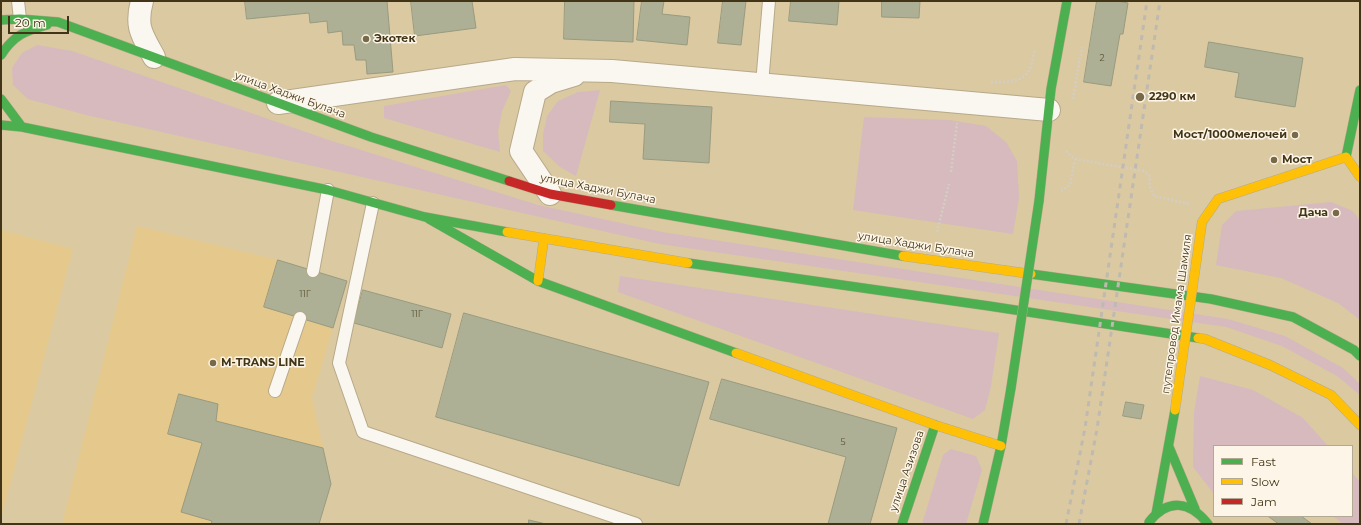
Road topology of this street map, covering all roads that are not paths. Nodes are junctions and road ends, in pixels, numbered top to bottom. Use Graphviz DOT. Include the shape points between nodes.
graph roads {
  1 [pos="18,1"];
  2 [pos="142,1"];
  3 [pos="769,1"];
  4 [pos="1066,1"];
  5 [pos="20,19"];
  6 [pos="1,20"];
  7 [pos="58,22"];
  8 [pos="1,55"];
  9 [pos="154,57"];
  10 [pos="612,71"];
  11 [pos="762,84"];
  12 [pos="1360,90"];
  13 [pos="1,99"];
  14 [pos="278,104"];
  15 [pos="1049,110"];
  16 [pos="1,125"];
  17 [pos="22,127"];
  18 [pos="1353,152"];
  19 [pos="1360,177"];
  20 [pos="328,190"];
  21 [pos="550,194"];
  22 [pos="373,203"];
  23 [pos="425,217"];
  24 [pos="544,238"];
  25 [pos="313,271"];
  26 [pos="538,281"];
  27 [pos="300,318"];
  28 [pos="1360,356"];
  29 [pos="274,391"];
  30 [pos="1360,424"];
  31 [pos="935,425"];
  32 [pos="1001,446"];
  33 [pos="1169,447"];
  34 [pos="1195,509"];
  35 [pos="1156,514"];
  36 [pos="636,524"];
  37 [pos="902,524"];
  38 [pos="983,524"];
  39 [pos="1148,524"];
  40 [pos="1208,524"];
  1 -- 5 [label="lane"];
  2 -- 9 [label="street" via="140,31"];
  3 -- 11 [label="lane"];
  4 -- 15 [label="main road"];
  5 -- 6 [label="main road, улица Хаджи Булача"];
  5 -- 7 [label="main road, улица Хаджи Булача"];
  7 -- 8 [label="main road" via="21,33 8,43"];
  7 -- 9 [label="main road, улица Хаджи Булача"];
  9 -- 14 [label="main road, улица Хаджи Булача"];
  10 -- 11 [label="street"];
  10 -- 14 [label="street" via="515,69"];
  10 -- 21 [label="street" via="578,74 551,82 535,92 521,151"];
  11 -- 15 [label="street"];
  12 -- 18 [label="main road"];
  13 -- 17 [label="main road"];
  14 -- 21 [label="main road, улица Хаджи Булача" via="371,137"];
  15 -- 32 [label="main road, bridge" via="1039,201"];
  16 -- 17 [label="main road"];
  17 -- 20 [label="main road"];
  18 -- 19 [label="main road"];
  18 -- 33 [label="main road, путепровод Имама Шамиля, bridge" via="1218,198 1202,222"];
  20 -- 22 [label="main road"];
  20 -- 25 [label="lane"];
  21 -- 28 [label="main road, улица Хаджи Булача" via="884,253 1211,299 1293,317 1354,350"];
  22 -- 23 [label="main road"];
  22 -- 36 [label="lane" via="339,363 363,432"];
  23 -- 24 [label="main road"];
  23 -- 26 [label="main road"];
  24 -- 26 [label="main road"];
  24 -- 30 [label="main road" via="658,259 1205,339 1270,365 1330,395"];
  26 -- 31 [label="main road"];
  27 -- 29 [label="lane"];
  31 -- 32 [label="main road"];
  31 -- 37 [label="main road, улица Азизова"];
  32 -- 38 [label="main road"];
  33 -- 34 [label="main road"];
  33 -- 35 [label="main road, путепровод Имама Шамиля"];
  34 -- 35 [label="main road" via="1183,505 1170,506"];
  34 -- 40 [label="main road"];
  35 -- 39 [label="main road"];
}
